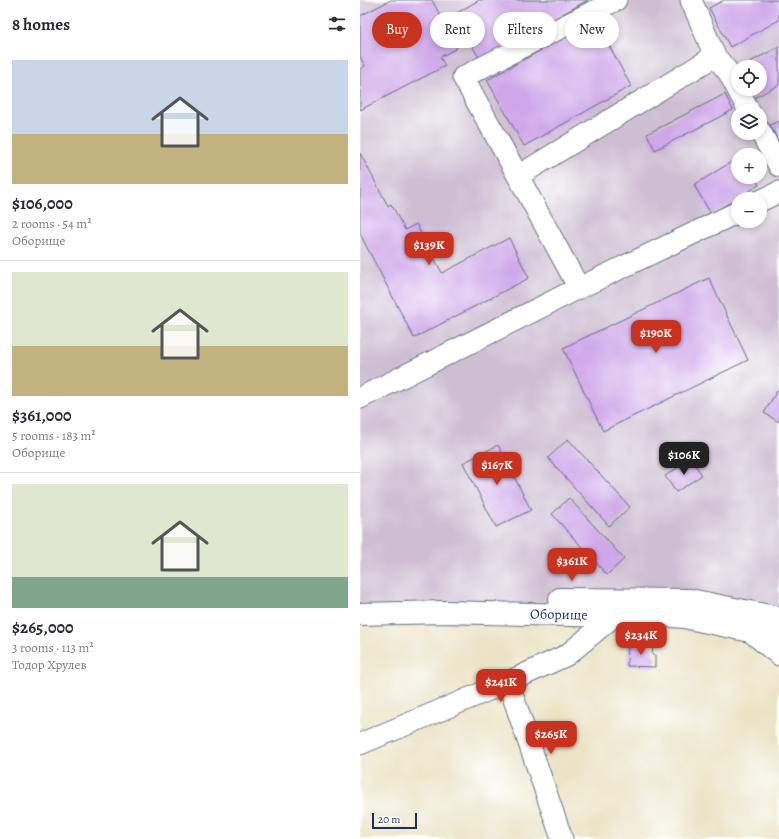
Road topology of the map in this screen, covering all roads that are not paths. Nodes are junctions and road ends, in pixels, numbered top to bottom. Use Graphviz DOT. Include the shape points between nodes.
graph roads {
  1 [pos="616,0"];
  2 [pos="691,0"];
  3 [pos="715,56"];
  4 [pos="745,104"];
  5 [pos="765,140"];
  6 [pos="779,166"];
  7 [pos="518,176"];
  8 [pos="779,192"];
  9 [pos="767,198"];
  10 [pos="731,215"];
  11 [pos="579,288"];
  12 [pos="360,398"];
  13 [pos="360,599"];
  14 [pos="360,614"];
  15 [pos="614,616"];
  16 [pos="779,618"];
  17 [pos="750,631"];
  18 [pos="779,637"];
  19 [pos="779,655"];
  20 [pos="508,682"];
  21 [pos="360,744"];
  22 [pos="562,839"];
  1 -- 7 [label="street" via="463,77"];
  2 -- 3 [label="street"];
  3 -- 4 [label="street" via="729,73"];
  3 -- 7 [label="street"];
  5 -- 6 [label="street"];
  7 -- 11 [label="street"];
  8 -- 9 [label="street"];
  10 -- 11 [label="street"];
  11 -- 12 [label="street"];
  13 -- 16 [label="main road, Оборище" via="690,600"];
  14 -- 15 [label="main road, Оборище" via="445,612"];
  15 -- 17 [label="main road, Оборище" via="684,617"];
  15 -- 20 [label="street" via="567,655"];
  17 -- 18 [label="main road, Оборище"];
  17 -- 19 [label="street"];
  20 -- 21 [label="street"];
  20 -- 22 [label="street"];
}
